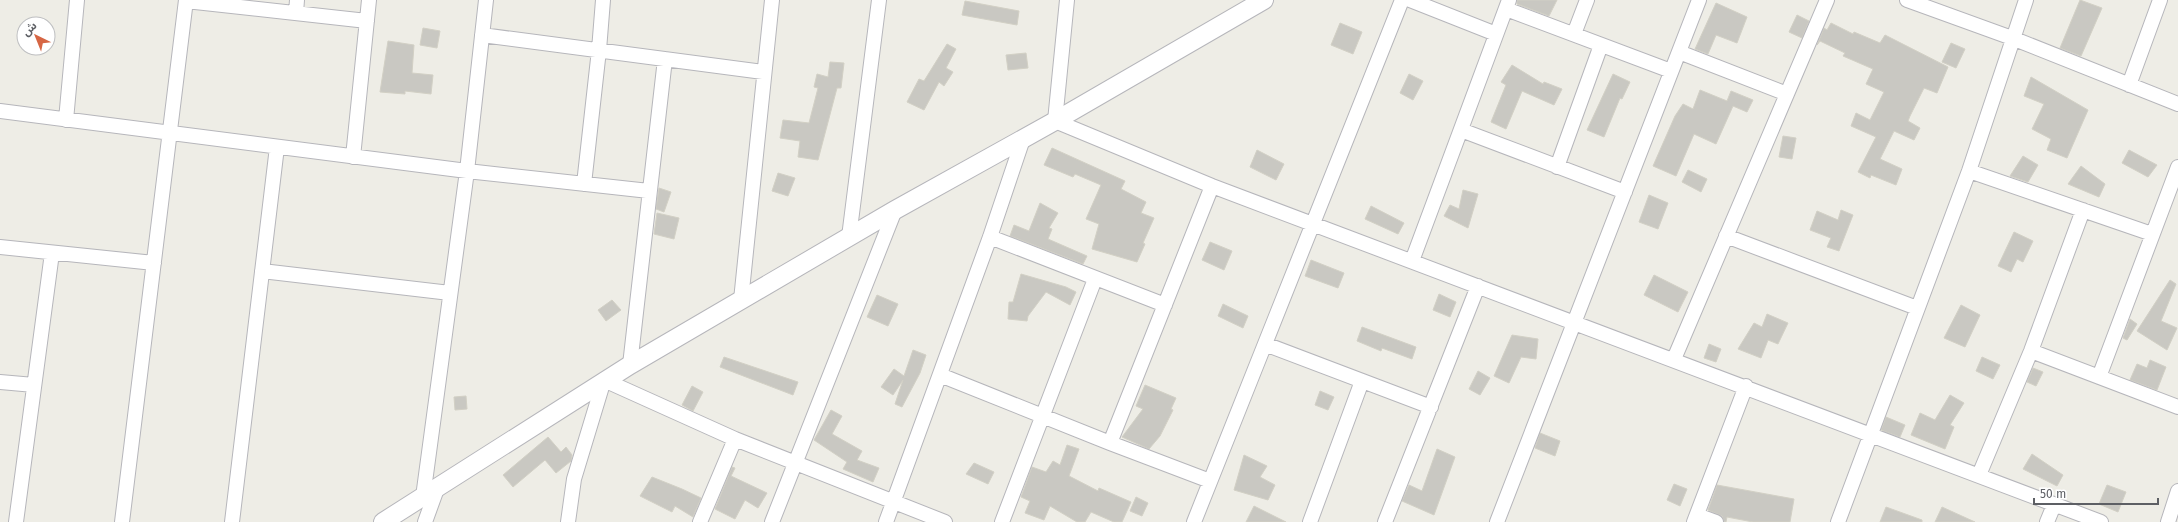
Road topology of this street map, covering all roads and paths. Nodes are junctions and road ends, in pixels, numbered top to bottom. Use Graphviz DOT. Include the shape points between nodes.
graph roads {
  1 [pos="77,0"];
  2 [pos="186,0"];
  3 [pos="369,0"];
  4 [pos="486,0"];
  5 [pos="603,0"];
  6 [pos="772,0"];
  7 [pos="879,0"];
  8 [pos="1067,0"];
  9 [pos="1402,0"];
  10 [pos="1410,0"];
  11 [pos="1587,0"];
  12 [pos="1699,0"];
  13 [pos="1827,0"];
  14 [pos="1907,0"];
  15 [pos="2026,0"];
  16 [pos="2160,0"];
  17 [pos="1254,3"];
  18 [pos="1507,4"];
  19 [pos="296,7"];
  20 [pos="367,21"];
  21 [pos="1496,34"];
  22 [pos="1574,34"];
  23 [pos="482,35"];
  24 [pos="2012,38"];
  25 [pos="1601,45"];
  26 [pos="599,50"];
  27 [pos="1679,52"];
  28 [pos="665,59"];
  29 [pos="1671,71"];
  30 [pos="763,72"];
  31 [pos="2129,85"];
  32 [pos="1787,94"];
  33 [pos="2178,104"];
  34 [pos="0,111"];
  35 [pos="66,120"];
  36 [pos="1055,121"];
  37 [pos="1461,130"];
  38 [pos="169,133"];
  39 [pos="1023,139"];
  40 [pos="277,147"];
  41 [pos="353,157"];
  42 [pos="1557,167"];
  43 [pos="2178,167"];
  44 [pos="467,171"];
  45 [pos="1969,171"];
  46 [pos="584,184"];
  47 [pos="1212,186"];
  48 [pos="649,191"];
  49 [pos="1625,192"];
  50 [pos="895,210"];
  51 [pos="2083,210"];
  52 [pos="1312,224"];
  53 [pos="2152,234"];
  54 [pos="1726,236"];
  55 [pos="849,237"];
  56 [pos="990,237"];
  57 [pos="0,247"];
  58 [pos="52,253"];
  59 [pos="1412,260"];
  60 [pos="154,263"];
  61 [pos="262,271"];
  62 [pos="1095,279"];
  63 [pos="1478,286"];
  64 [pos="450,293"];
  65 [pos="741,300"];
  66 [pos="1165,305"];
  67 [pos="1917,308"];
  68 [pos="1574,322"];
  69 [pos="1265,344"];
  70 [pos="2031,351"];
  71 [pos="1674,359"];
  72 [pos="630,365"];
  73 [pos="940,375"];
  74 [pos="2099,377"];
  75 [pos="604,380"];
  76 [pos="1362,381"];
  77 [pos="0,382"];
  78 [pos="34,385"];
  79 [pos="1746,386"];
  80 [pos="1431,407"];
  81 [pos="2178,407"];
  82 [pos="1041,416"];
  83 [pos="1870,434"];
  84 [pos="735,439"];
  85 [pos="1110,443"];
  86 [pos="796,464"];
  87 [pos="1979,475"];
  88 [pos="1210,481"];
  89 [pos="438,486"];
  90 [pos="2178,492"];
  91 [pos="422,496"];
  92 [pos="894,502"];
  93 [pos="2054,505"];
  94 [pos="1696,518"];
  95 [pos="571,521"];
  96 [pos="16,522"];
  97 [pos="122,522"];
  98 [pos="232,522"];
  99 [pos="383,522"];
  100 [pos="425,522"];
  101 [pos="700,522"];
  102 [pos="772,522"];
  103 [pos="886,522"];
  104 [pos="945,522"];
  105 [pos="1002,522"];
  106 [pos="1194,522"];
  107 [pos="1310,522"];
  108 [pos="1385,522"];
  109 [pos="1497,522"];
  110 [pos="1716,522"];
  111 [pos="1838,522"];
  112 [pos="2047,522"];
  113 [pos="2101,522"];
  114 [pos="2168,522"];
  1 -- 35 [label="street"];
  2 -- 19 [label="street"];
  2 -- 38 [label="street"];
  3 -- 20 [label="street"];
  4 -- 23 [label="street"];
  5 -- 26 [label="street"];
  6 -- 30 [label="street"];
  7 -- 55 [label="street"];
  8 -- 36 [label="street"];
  9 -- 52 [label="street"];
  10 -- 21 [label="street"];
  11 -- 22 [label="street"];
  12 -- 27 [label="street"];
  13 -- 32 [label="street"];
  14 -- 24 [label="street"];
  15 -- 24 [label="street"];
  16 -- 31 [label="street"];
  17 -- 36 [label="street"];
  18 -- 21 [label="street"];
  18 -- 22 [label="street"];
  19 -- 20 [label="street"];
  20 -- 41 [label="street"];
  21 -- 37 [label="street"];
  22 -- 25 [label="street"];
  23 -- 26 [label="street"];
  23 -- 44 [label="street"];
  24 -- 31 [label="street"];
  24 -- 45 [label="street"];
  25 -- 29 [label="street"];
  25 -- 42 [label="street"];
  26 -- 28 [label="street"];
  26 -- 46 [label="street"];
  27 -- 29 [label="street"];
  27 -- 32 [label="street"];
  28 -- 30 [label="street"];
  28 -- 48 [label="street"];
  29 -- 49 [label="street"];
  30 -- 65 [label="street"];
  31 -- 33 [label="street"];
  32 -- 54 [label="street"];
  34 -- 35 [label="street"];
  35 -- 38 [label="street"];
  36 -- 39 [label="street"];
  36 -- 47 [label="street"];
  37 -- 42 [label="street"];
  37 -- 59 [label="street"];
  38 -- 40 [label="street"];
  38 -- 60 [label="street"];
  39 -- 50 [label="street"];
  39 -- 56 [label="street"];
  40 -- 41 [label="street"];
  40 -- 61 [label="street"];
  41 -- 44 [label="street"];
  42 -- 49 [label="street"];
  43 -- 53 [label="street"];
  44 -- 46 [label="street"];
  44 -- 64 [label="street"];
  45 -- 51 [label="street"];
  45 -- 67 [label="street"];
  46 -- 48 [label="street"];
  47 -- 52 [label="street"];
  47 -- 66 [label="street"];
  48 -- 72 [label="street"];
  49 -- 68 [label="street"];
  50 -- 55 [label="street"];
  50 -- 86 [label="street"];
  51 -- 53 [label="street"];
  51 -- 70 [label="street"];
  52 -- 59 [label="street"];
  52 -- 69 [label="street"];
  53 -- 74 [label="street"];
  54 -- 67 [label="street"];
  54 -- 71 [label="street"];
  55 -- 65 [label="street"];
  56 -- 62 [label="street"];
  56 -- 73 [label="street"];
  57 -- 58 [label="street"];
  58 -- 60 [label="street"];
  58 -- 78 [label="street"];
  59 -- 63 [label="street"];
  60 -- 97 [label="street"];
  61 -- 64 [label="street"];
  61 -- 98 [label="street"];
  62 -- 66 [label="street"];
  62 -- 82 [label="street"];
  63 -- 68 [label="street"];
  63 -- 80 [label="street"];
  64 -- 91 [label="street"];
  65 -- 72 [label="street"];
  66 -- 85 [label="street"];
  67 -- 83 [label="street"];
  68 -- 71 [label="street"];
  68 -- 109 [label="street"];
  69 -- 76 [label="street"];
  69 -- 88 [label="street"];
  70 -- 74 [label="street"];
  70 -- 87 [label="street"];
  71 -- 79 [label="street"];
  72 -- 75 [label="street"];
  73 -- 82 [label="street"];
  73 -- 92 [label="street"];
  74 -- 81 [label="street"];
  75 -- 84 [label="street"];
  75 -- 89 [label="street"];
  75 -- 95 [label="street" via="574,479"];
  76 -- 80 [label="street"];
  76 -- 107 [label="street"];
  77 -- 78 [label="street"];
  78 -- 96 [label="street"];
  79 -- 83 [label="street"];
  79 -- 94 [label="street"];
  80 -- 108 [label="street"];
  82 -- 85 [label="street"];
  82 -- 105 [label="street"];
  83 -- 87 [label="street"];
  83 -- 111 [label="street"];
  84 -- 86 [label="street"];
  84 -- 101 [label="street"];
  85 -- 88 [label="street"];
  86 -- 92 [label="street"];
  86 -- 102 [label="street"];
  87 -- 93 [label="street"];
  88 -- 106 [label="street"];
  89 -- 91 [label="street"];
  89 -- 100 [label="street"];
  90 -- 114 [label="street"];
  91 -- 99 [label="street"];
  92 -- 103 [label="street"];
  92 -- 104 [label="street"];
  93 -- 112 [label="street"];
  93 -- 113 [label="street"];
  94 -- 110 [label="street"];
}
